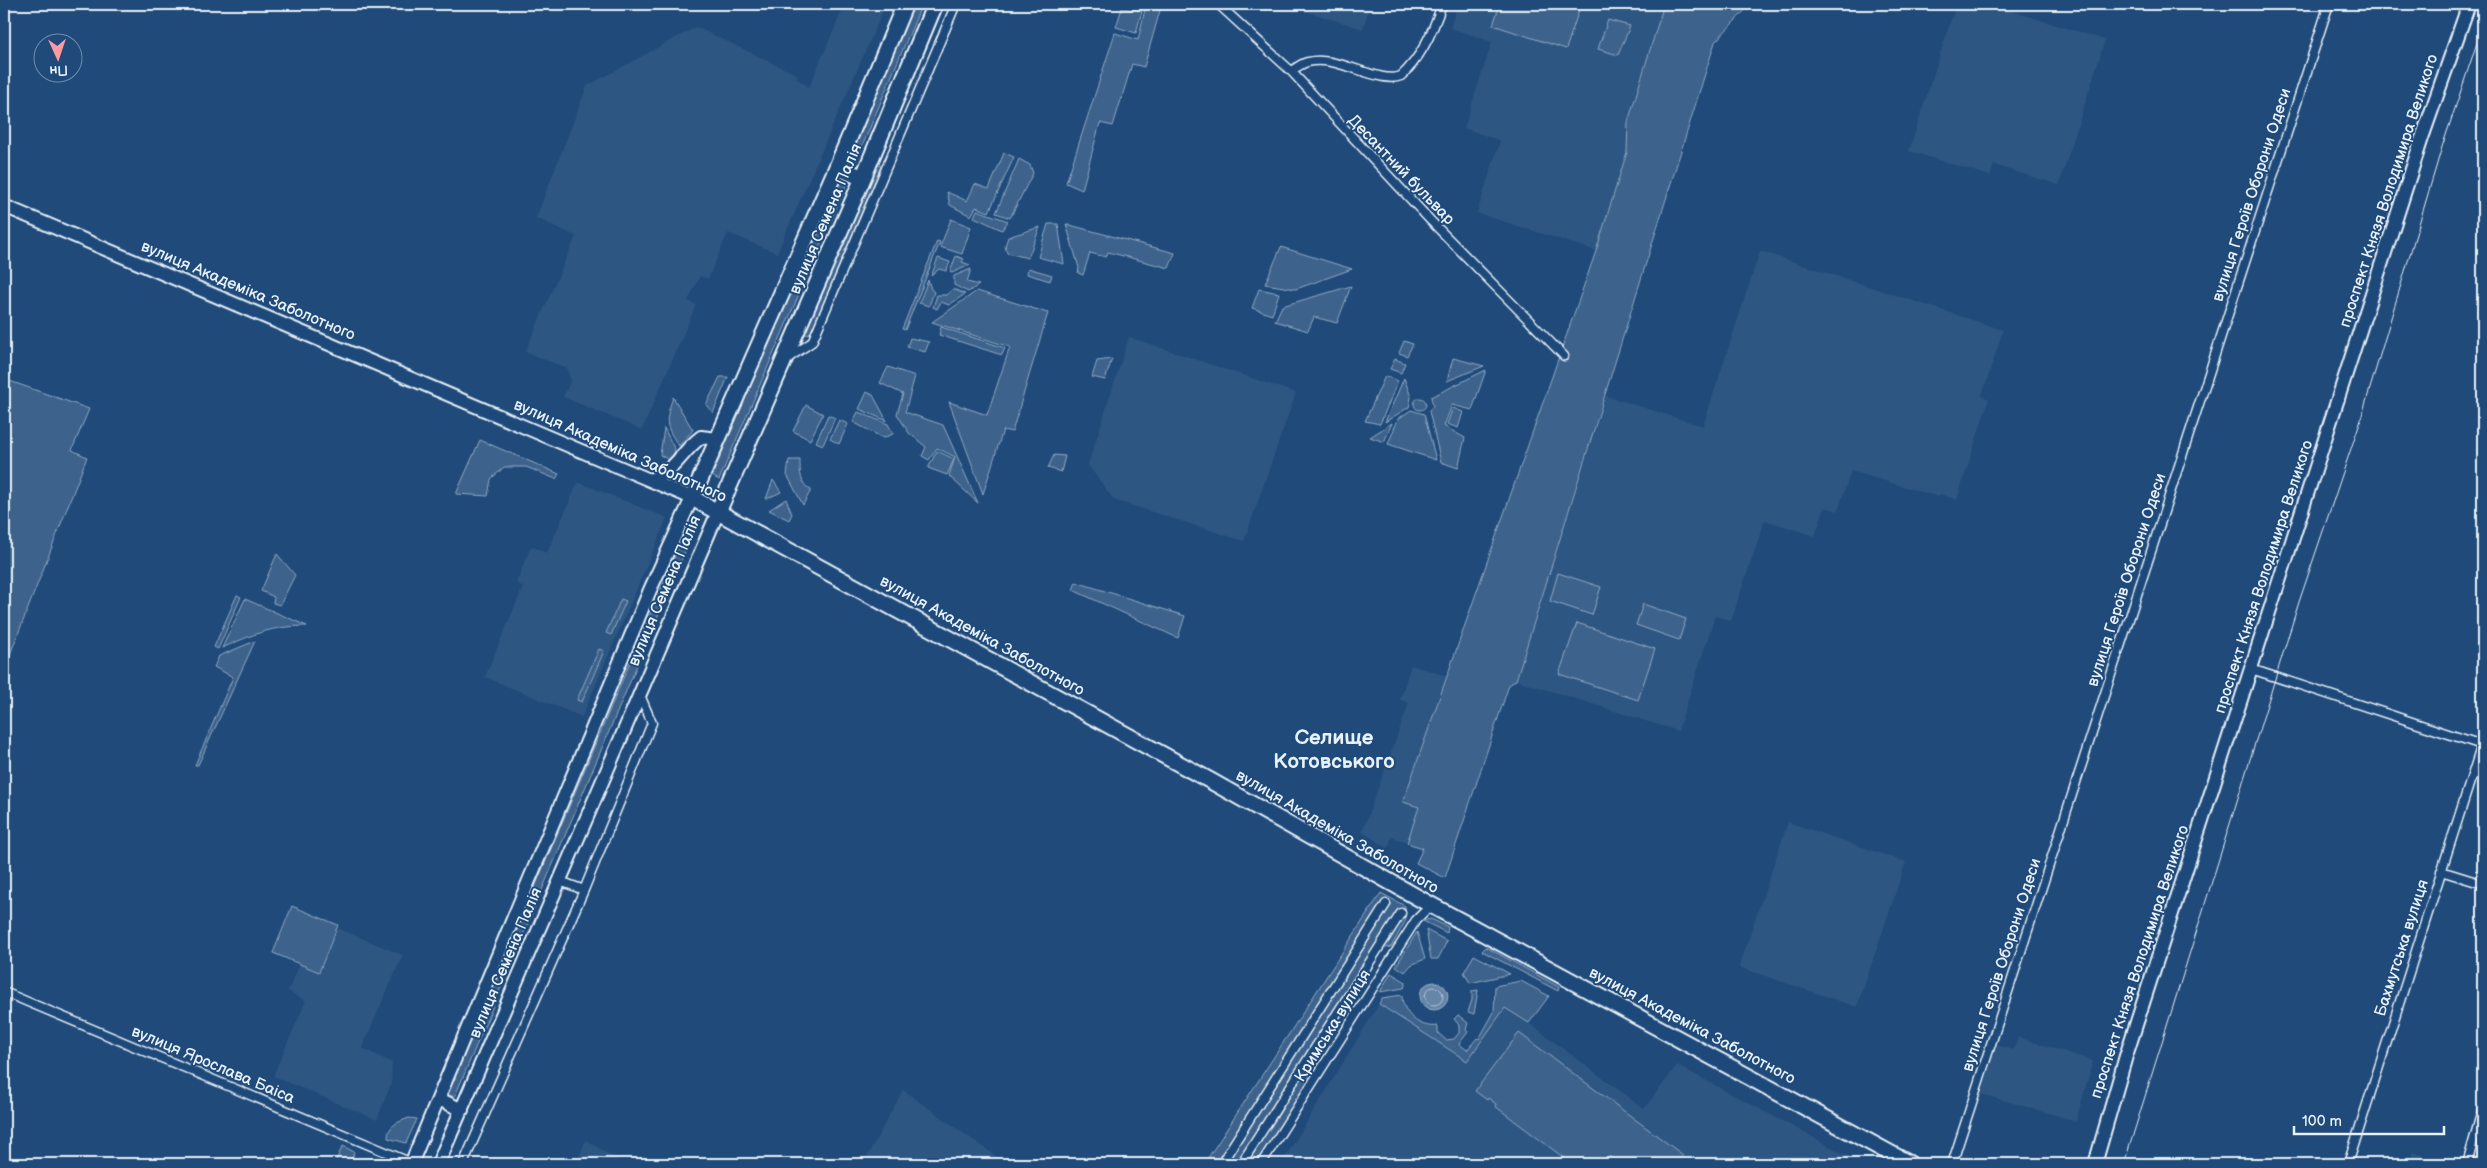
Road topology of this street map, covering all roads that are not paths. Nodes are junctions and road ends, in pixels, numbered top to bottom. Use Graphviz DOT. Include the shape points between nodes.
graph roads {
  1 [pos="904,4"];
  2 [pos="935,4"];
  3 [pos="956,4"];
  4 [pos="1218,4"];
  5 [pos="1442,4"];
  6 [pos="2329,4"];
  7 [pos="2470,4"];
  8 [pos="1291,71"];
  9 [pos="837,167"];
  10 [pos="863,178"];
  11 [pos="4,206"];
  12 [pos="1564,356"];
  13 [pos="784,361"];
  14 [pos="717,439"];
  15 [pos="650,480"];
  16 [pos="692,498"];
  17 [pos="718,512"];
  18 [pos="2251,669"];
  19 [pos="640,695"];
  20 [pos="2483,743"];
  21 [pos="2472,775"];
  22 [pos="2483,778"];
  23 [pos="2441,870"];
  24 [pos="560,881"];
  25 [pos="2483,884"];
  26 [pos="584,890"];
  27 [pos="1386,904"];
  28 [pos="1431,905"];
  29 [pos="1401,912"];
  30 [pos="4,992"];
  31 [pos="440,1099"];
  32 [pos="2483,1107"];
  33 [pos="462,1110"];
  34 [pos="411,1163"];
  35 [pos="2093,1163"];
  36 [pos="438,1164"];
  37 [pos="463,1164"];
  38 [pos="1221,1164"];
  39 [pos="1241,1164"];
  40 [pos="1261,1164"];
  41 [pos="1910,1164"];
  42 [pos="1952,1164"];
  43 [pos="2348,1164"];
  44 [pos="2467,1164"];
  1 -- 9 [label="highway, вулиця Семена Палія"];
  2 -- 10 [label="highway, вулиця Семена Палія"];
  3 -- 13 [label="street" via="812,342"];
  4 -- 8 [label="street, Десантний бульвар"];
  5 -- 8 [label="street" via="1435,27 1402,76 1386,77 1324,61 1307,62"];
  6 -- 42 [label="street, вулиця Героїв Оборони Одеси"];
  7 -- 18 [label="main road, проспект Князя Володимира Великого" via="2422,138"];
  8 -- 12 [label="street, Десантний бульвар" via="1430,220"];
  9 -- 10 [label="highway"];
  9 -- 14 [label="highway, вулиця Семена Палія"];
  10 -- 13 [label="highway, вулиця Семена Палія"];
  11 -- 15 [label="main road, вулиця Академіка Заболотного"];
  13 -- 17 [label="highway, вулиця Семена Палія"];
  14 -- 15 [label="main road" via="701,437 688,447 672,469"];
  14 -- 16 [label="highway, вулиця Семена Палія"];
  15 -- 16 [label="main road, вулиця Академіка Заболотного"];
  16 -- 17 [label="highway, вулиця Академіка Заболотного"];
  16 -- 31 [label="main road, вулиця Семена Палія" via="650,590"];
  17 -- 19 [label="main road, вулиця Семена Палія"];
  17 -- 28 [label="highway, вулиця Академіка Заболотного"];
  18 -- 20 [label="street"];
  18 -- 35 [label="main road, проспект Князя Володимира Великого"];
  19 -- 24 [label="main road, вулиця Семена Палія"];
  19 -- 26 [label="street" via="652,723"];
  20 -- 21 [label="street, Бахмутська вулиця"];
  21 -- 22 [label="street"];
  21 -- 23 [label="street, Бахмутська вулиця"];
  23 -- 25 [label="street"];
  23 -- 43 [label="street, Бахмутська вулиця"];
  24 -- 26 [label="street"];
  24 -- 33 [label="main road, вулиця Семена Палія"];
  26 -- 37 [label="street"];
  27 -- 38 [label="street, Кримська вулиця"];
  28 -- 40 [label="street, Кримська вулиця" via="1416,920"];
  28 -- 41 [label="highway, вулиця Академіка Заболотного"];
  29 -- 39 [label="street, Кримська вулиця"];
  30 -- 34 [label="street, вулиця Ярослава Баіса"];
  31 -- 33 [label="main road"];
  31 -- 34 [label="main road, вулиця Семена Палія"];
  32 -- 44 [label="street"];
  33 -- 36 [label="main road, вулиця Семена Палія"];
}
